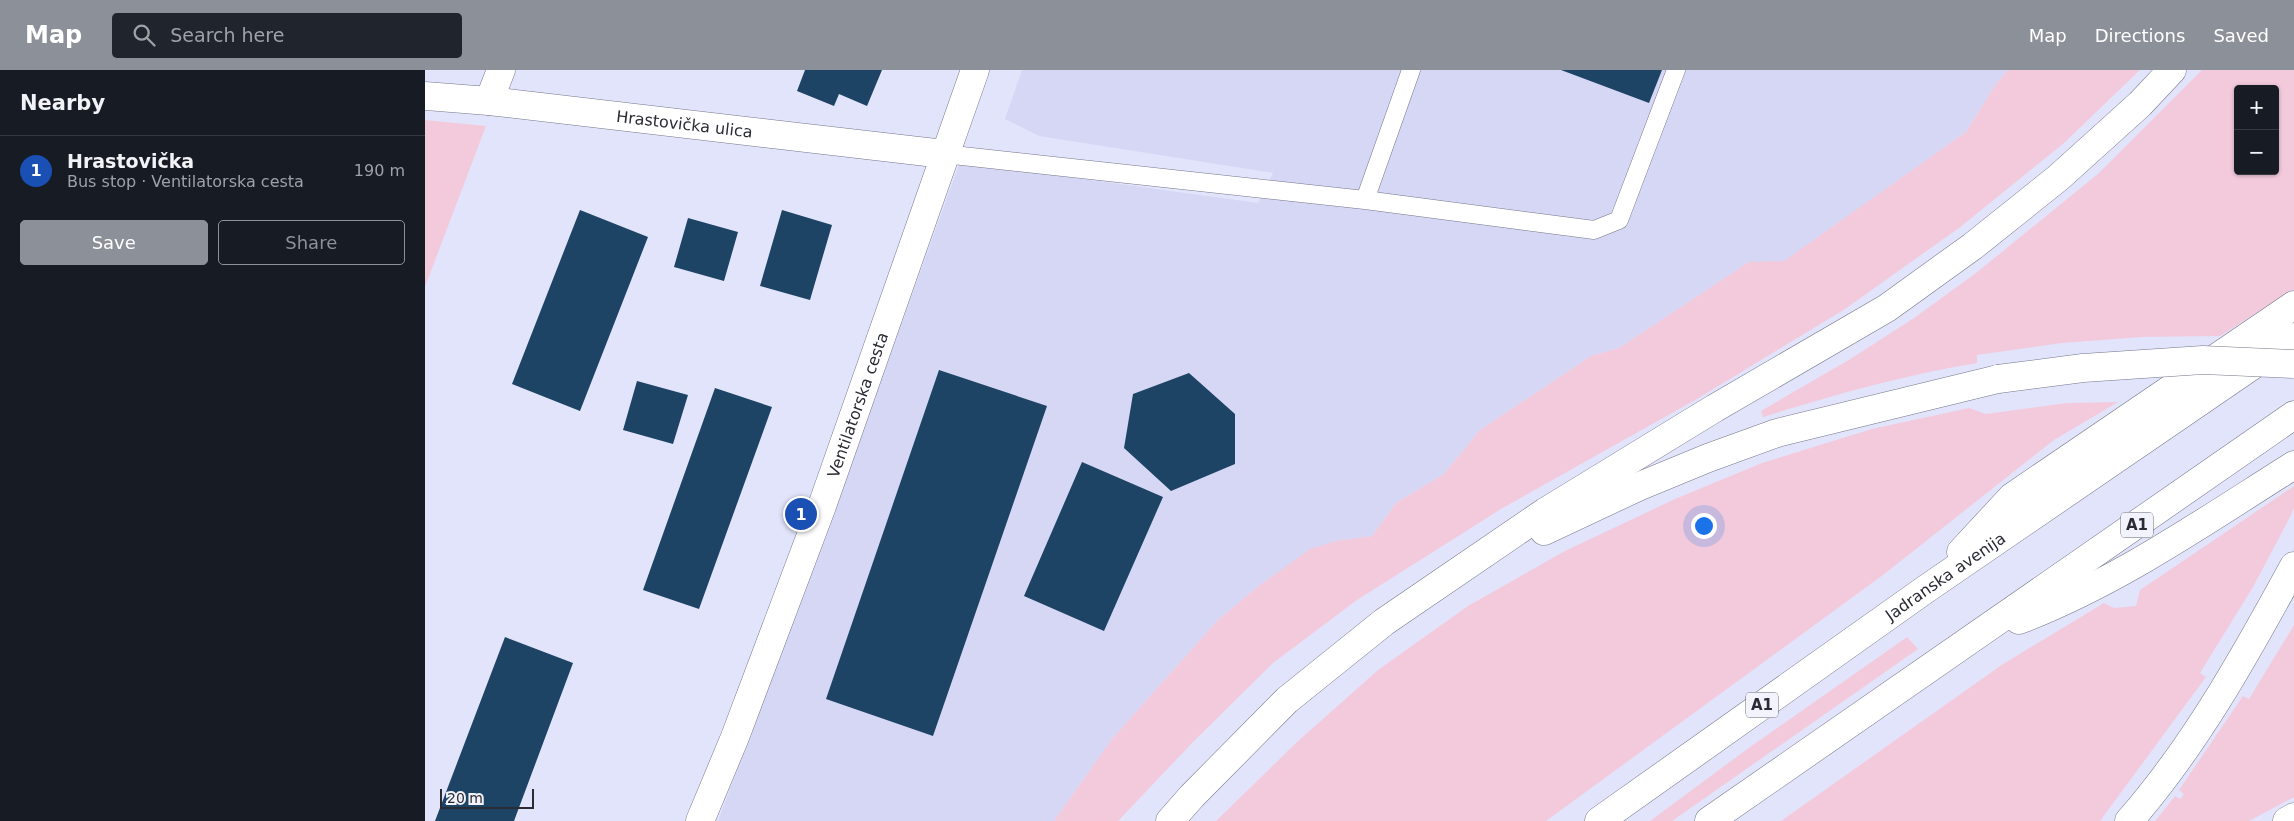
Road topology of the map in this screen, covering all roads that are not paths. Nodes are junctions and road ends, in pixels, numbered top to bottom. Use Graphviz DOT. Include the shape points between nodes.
graph roads {
  1 [pos="501,70"];
  2 [pos="975,70"];
  3 [pos="1411,70"];
  4 [pos="1676,70"];
  5 [pos="2172,70"];
  6 [pos="425,96"];
  7 [pos="489,101"];
  8 [pos="944,154"];
  9 [pos="1365,200"];
  10 [pos="2294,305"];
  11 [pos="2294,337"];
  12 [pos="2294,364"];
  13 [pos="2294,415"];
  14 [pos="2294,465"];
  15 [pos="2294,566"];
  16 [pos="1926,589"];
  17 [pos="1384,622"];
  18 [pos="1980,634"];
  19 [pos="2294,817"];
  20 [pos="700,821"];
  21 [pos="1170,821"];
  22 [pos="1599,821"];
  23 [pos="1709,821"];
  24 [pos="2129,821"];
  25 [pos="2287,821"];
  1 -- 7 [label="main road"];
  2 -- 8 [label="main road, Ventilatorska cesta"];
  3 -- 9 [label="lane"];
  4 -- 9 [label="lane" via="1619,220 1594,230"];
  5 -- 17 [label="main road" via="2059,178 1887,308 1545,512"];
  6 -- 7 [label="main road, Hrastovička ulica"];
  7 -- 8 [label="main road, Hrastovička ulica"];
  8 -- 9 [label="lane"];
  8 -- 20 [label="main road, Ventilatorska cesta" via="822,506"];
  10 -- 16 [label="main road" via="2012,497"];
  11 -- 16 [label="main road, Jadranska avenija / A1"];
  12 -- 17 [label="main road, bridge" via="2203,360 2083,368 1998,379 1777,433 1631,490 1517,544"];
  13 -- 18 [label="main road, A1"];
  14 -- 18 [label="main road" via="2121,574 2047,609"];
  15 -- 24 [label="main road" via="2236,671 2150,796"];
  16 -- 22 [label="main road, Jadranska avenija / A1"];
  17 -- 21 [label="main road" via="1287,700"];
  18 -- 23 [label="main road, A1"];
  19 -- 25 [label="main road"];
}
